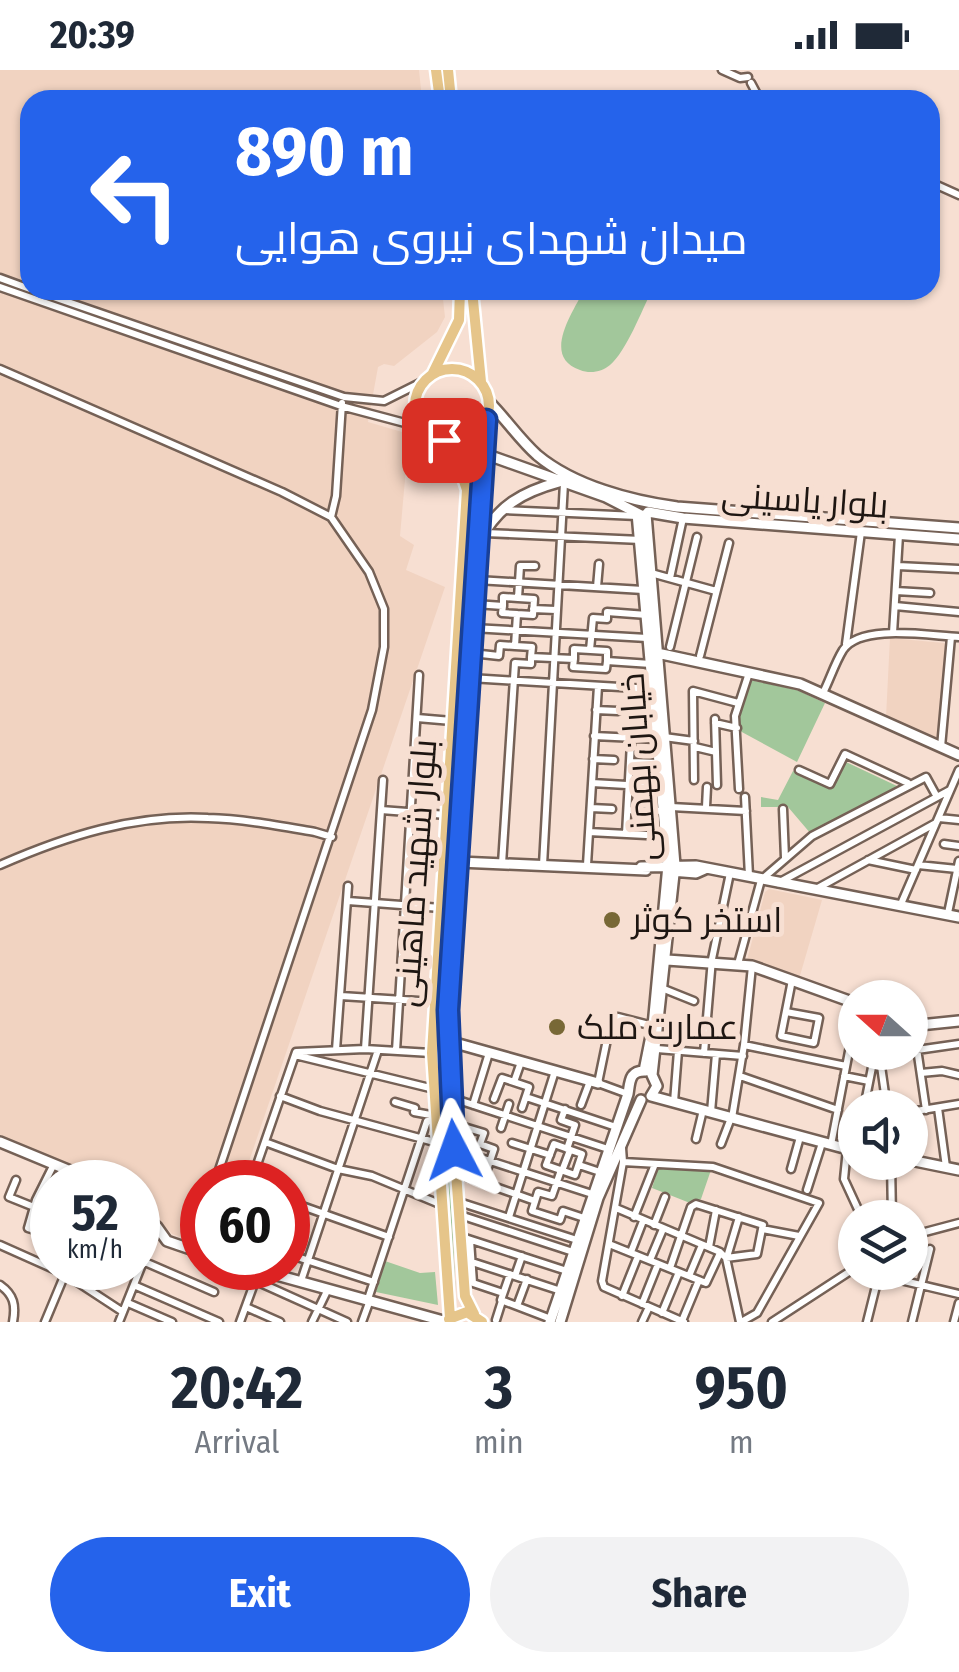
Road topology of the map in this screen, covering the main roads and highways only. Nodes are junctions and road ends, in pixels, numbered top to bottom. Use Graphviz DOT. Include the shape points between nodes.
graph roads {
  1 [pos="460,300"];
  2 [pos="473,300"];
  3 [pos="428,378"];
  4 [pos="481,383"];
  5 [pos="486,420"];
  6 [pos="440,439"];
  7 [pos="467,490"];
  8 [pos="482,513"];
  9 [pos="465,1296"];
  10 [pos="450,1297"];
  11 [pos="478,1318"];
  12 [pos="449,1320"];
  1 -- 3 [label="main road" via="459,320"];
  2 -- 4 [label="main road"];
  3 -- 4 [label="main road" via="453,369"];
  3 -- 6 [label="main road" via="414,404 420,427"];
  4 -- 5 [label="main road" via="489,402"];
  5 -- 6 [label="main road" via="457,444"];
  5 -- 8 [label="main road, بلوار شهید ماهینی"];
  6 -- 7 [label="main road"];
  7 -- 8 [label="main road" via="476,480"];
  7 -- 10 [label="main road, بلوار شهید ماهینی" via="432,1053"];
  8 -- 9 [label="main road, بلوار شهید ماهینی" via="448,1041"];
  9 -- 10 [label="main road" via="460,1302"];
  9 -- 11 [label="main road, بلوار شهید ماهینی"];
  10 -- 12 [label="main road, بلوار شهید ماهینی"];
  11 -- 12 [label="main road" via="461,1312"];
}
